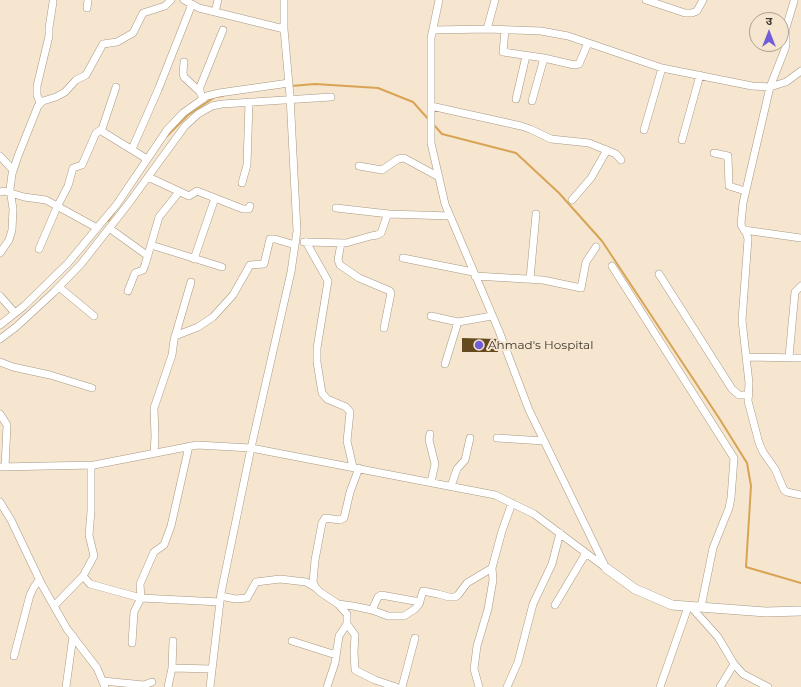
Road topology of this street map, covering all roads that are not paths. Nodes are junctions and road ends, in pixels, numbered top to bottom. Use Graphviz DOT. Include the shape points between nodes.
graph roads {
  1 [pos="88,0"];
  2 [pos="171,0"];
  3 [pos="184,0"];
  4 [pos="218,0"];
  5 [pos="284,0"];
  6 [pos="439,0"];
  7 [pos="495,0"];
  8 [pos="646,0"];
  9 [pos="703,0"];
  10 [pos="794,1"];
  11 [pos="53,2"];
  12 [pos="192,4"];
  13 [pos="87,8"];
  14 [pos="215,12"];
  15 [pos="284,29"];
  16 [pos="487,29"];
  17 [pos="222,30"];
  18 [pos="433,30"];
  19 [pos="505,30"];
  20 [pos="588,43"];
  21 [pos="526,56"];
  22 [pos="544,58"];
  23 [pos="184,62"];
  24 [pos="662,68"];
  25 [pos="801,72"];
  26 [pos="700,75"];
  27 [pos="289,84"];
  28 [pos="116,87"];
  29 [pos="770,87"];
  30 [pos="202,95"];
  31 [pos="290,97"];
  32 [pos="331,97"];
  33 [pos="516,99"];
  34 [pos="532,101"];
  35 [pos="250,102"];
  36 [pos="40,104"];
  37 [pos="431,109"];
  38 [pos="102,129"];
  39 [pos="644,130"];
  40 [pos="682,140"];
  41 [pos="132,150"];
  42 [pos="607,150"];
  43 [pos="714,153"];
  44 [pos="0,156"];
  45 [pos="147,159"];
  46 [pos="621,160"];
  47 [pos="360,166"];
  48 [pos="13,170"];
  49 [pos="439,177"];
  50 [pos="148,178"];
  51 [pos="242,183"];
  52 [pos="745,191"];
  53 [pos="0,192"];
  54 [pos="179,192"];
  55 [pos="11,193"];
  56 [pos="215,198"];
  57 [pos="572,200"];
  58 [pos="250,206"];
  59 [pos="57,207"];
  60 [pos="336,208"];
  61 [pos="389,214"];
  62 [pos="536,214"];
  63 [pos="450,216"];
  64 [pos="97,228"];
  65 [pos="109,228"];
  66 [pos="744,230"];
  67 [pos="801,238"];
  68 [pos="306,242"];
  69 [pos="296,243"];
  70 [pos="341,243"];
  71 [pos="151,245"];
  72 [pos="596,247"];
  73 [pos="39,249"];
  74 [pos="0,253"];
  75 [pos="148,256"];
  76 [pos="403,258"];
  77 [pos="194,259"];
  78 [pos="612,266"];
  79 [pos="222,267"];
  80 [pos="474,274"];
  81 [pos="659,274"];
  82 [pos="530,279"];
  83 [pos="191,282"];
  84 [pos="801,286"];
  85 [pos="59,287"];
  86 [pos="128,291"];
  87 [pos="0,296"];
  88 [pos="15,313"];
  89 [pos="94,316"];
  90 [pos="431,316"];
  91 [pos="492,316"];
  92 [pos="458,322"];
  93 [pos="0,325"];
  94 [pos="384,328"];
  95 [pos="175,336"];
  96 [pos="0,339"];
  97 [pos="746,357"];
  98 [pos="790,357"];
  99 [pos="801,358"];
  100 [pos="0,362"];
  101 [pos="445,364"];
  102 [pos="92,388"];
  103 [pos="749,395"];
  104 [pos="0,414"];
  105 [pos="430,434"];
  106 [pos="470,438"];
  107 [pos="497,438"];
  108 [pos="544,441"];
  109 [pos="189,446"];
  110 [pos="251,448"];
  111 [pos="154,453"];
  112 [pos="91,465"];
  113 [pos="2,467"];
  114 [pos="356,468"];
  115 [pos="431,482"];
  116 [pos="451,486"];
  117 [pos="801,495"];
  118 [pos="0,502"];
  119 [pos="512,503"];
  120 [pos="560,533"];
  121 [pos="586,553"];
  122 [pos="492,568"];
  123 [pos="606,568"];
  124 [pos="83,576"];
  125 [pos="40,580"];
  126 [pos="316,588"];
  127 [pos="141,598"];
  128 [pos="220,599"];
  129 [pos="420,602"];
  130 [pos="338,604"];
  131 [pos="555,605"];
  132 [pos="54,606"];
  133 [pos="694,607"];
  134 [pos="372,610"];
  135 [pos="801,611"];
  136 [pos="347,624"];
  137 [pos="73,636"];
  138 [pos="415,638"];
  139 [pos="173,641"];
  140 [pos="292,641"];
  141 [pos="132,643"];
  142 [pos="336,655"];
  143 [pos="14,656"];
  144 [pos="734,664"];
  145 [pos="172,668"];
  146 [pos="212,669"];
  147 [pos="152,682"];
  148 [pos="104,684"];
  149 [pos="66,687"];
  150 [pos="168,687"];
  151 [pos="210,687"];
  152 [pos="327,687"];
  153 [pos="396,687"];
  154 [pos="402,687"];
  155 [pos="479,687"];
  156 [pos="507,687"];
  157 [pos="660,687"];
  158 [pos="720,687"];
  159 [pos="768,687"];
  1 -- 13 [label="street"];
  2 -- 36 [label="street" via="165,6 143,13 133,33 117,42 103,44 86,75 76,80 68,90 56,98"];
  3 -- 12 [label="street"];
  4 -- 14 [label="street"];
  5 -- 15 [label="street"];
  6 -- 18 [label="street"];
  7 -- 16 [label="street"];
  8 -- 9 [label="street" via="692,13 697,11"];
  10 -- 29 [label="street" via="786,28 785,49"];
  11 -- 36 [label="street" via="49,36 37,86"];
  12 -- 14 [label="street"];
  12 -- 41 [label="street"];
  14 -- 15 [label="street"];
  15 -- 27 [label="street"];
  16 -- 18 [label="street"];
  16 -- 19 [label="street"];
  17 -- 30 [label="street" via="200,87"];
  18 -- 37 [label="street"];
  19 -- 20 [label="street" via="541,31"];
  19 -- 21 [label="street" via="503,52"];
  20 -- 22 [label="street" via="577,65"];
  20 -- 24 [label="street"];
  21 -- 22 [label="street"];
  21 -- 33 [label="street"];
  22 -- 34 [label="street"];
  23 -- 30 [label="street" via="184,77"];
  24 -- 26 [label="street"];
  24 -- 39 [label="street"];
  25 -- 29 [label="street" via="786,82"];
  26 -- 29 [label="street" via="752,86"];
  26 -- 40 [label="street"];
  27 -- 30 [label="street"];
  27 -- 31 [label="street"];
  28 -- 38 [label="street"];
  29 -- 52 [label="street"];
  30 -- 45 [label="street" via="174,122"];
  31 -- 32 [label="street"];
  31 -- 35 [label="street"];
  31 -- 69 [label="street"];
  35 -- 50 [label="street" via="212,106 198,114 185,126"];
  35 -- 51 [label="street" via="247,166"];
  36 -- 48 [label="street"];
  37 -- 42 [label="street" via="521,126 551,139 585,142"];
  37 -- 49 [label="street" via="431,138"];
  38 -- 41 [label="street" via="104,133"];
  38 -- 59 [label="street" via="96,133 82,165 73,168 68,186"];
  41 -- 45 [label="street"];
  42 -- 46 [label="street"];
  42 -- 57 [label="street" via="591,178"];
  43 -- 52 [label="street" via="728,156 729,186"];
  44 -- 48 [label="street"];
  45 -- 64 [label="street" via="117,204"];
  47 -- 49 [label="street" via="382,170 404,158"];
  48 -- 55 [label="street"];
  49 -- 63 [label="street"];
  50 -- 54 [label="street"];
  50 -- 65 [label="street"];
  52 -- 66 [label="street" via="741,224"];
  53 -- 55 [label="street"];
  54 -- 56 [label="street" via="189,196 197,191"];
  54 -- 71 [label="street" via="159,217"];
  55 -- 59 [label="street" via="46,200"];
  55 -- 74 [label="street" via="12,230"];
  56 -- 58 [label="street" via="243,209 249,209"];
  56 -- 77 [label="street"];
  59 -- 64 [label="street"];
  59 -- 73 [label="street"];
  60 -- 61 [label="street"];
  61 -- 63 [label="street"];
  61 -- 70 [label="street" via="380,234 350,243"];
  62 -- 82 [label="street"];
  63 -- 80 [label="street"];
  64 -- 88 [label="street" via="68,263"];
  65 -- 75 [label="street"];
  65 -- 85 [label="street"];
  66 -- 67 [label="street"];
  66 -- 97 [label="street" via="748,235 742,309"];
  68 -- 69 [label="street"];
  68 -- 70 [label="street"];
  68 -- 114 [label="street" via="328,281 317,348 322,392 327,399 346,407 350,412 347,441"];
  69 -- 95 [label="street" via="270,239 264,264 250,265 232,295 213,317 198,328"];
  69 -- 110 [label="street"];
  70 -- 94 [label="street" via="338,260 340,265 359,278 390,291 392,296"];
  71 -- 75 [label="street"];
  71 -- 77 [label="street"];
  72 -- 82 [label="street" via="586,262 581,288"];
  75 -- 86 [label="street" via="143,270 135,273"];
  76 -- 80 [label="street"];
  77 -- 79 [label="street"];
  78 -- 133 [label="street" via="734,458 729,508"];
  80 -- 82 [label="street"];
  80 -- 91 [label="street"];
  81 -- 103 [label="street" via="732,389 739,395"];
  83 -- 95 [label="street"];
  84 -- 98 [label="street" via="795,292"];
  85 -- 89 [label="street"];
  85 -- 96 [label="street"];
  87 -- 88 [label="street"];
  88 -- 93 [label="street"];
  90 -- 92 [label="street"];
  91 -- 92 [label="street"];
  91 -- 108 [label="street"];
  92 -- 101 [label="street"];
  95 -- 111 [label="street" via="172,355 154,408"];
  97 -- 98 [label="street"];
  97 -- 103 [label="street"];
  98 -- 99 [label="street"];
  100 -- 102 [label="street"];
  103 -- 117 [label="street" via="763,452 775,469 784,490"];
  104 -- 113 [label="street" via="7,425"];
  105 -- 115 [label="street" via="435,464"];
  106 -- 116 [label="street" via="466,460 457,470"];
  107 -- 108 [label="street"];
  108 -- 123 [label="street"];
  109 -- 110 [label="street"];
  109 -- 111 [label="street"];
  109 -- 127 [label="street" via="174,517 164,545 154,552 145,570 140,584"];
  110 -- 114 [label="street"];
  110 -- 128 [label="street"];
  111 -- 112 [label="street"];
  112 -- 113 [label="street"];
  112 -- 124 [label="street" via="89,535 94,556"];
  114 -- 115 [label="street"];
  114 -- 126 [label="street" via="344,518 325,518 322,523 313,578"];
  115 -- 116 [label="street"];
  116 -- 119 [label="street" via="495,495"];
  118 -- 125 [label="street"];
  119 -- 120 [label="street" via="534,514"];
  119 -- 122 [label="street"];
  120 -- 121 [label="street"];
  120 -- 156 [label="street" via="552,564 533,604 525,642"];
  121 -- 123 [label="street"];
  121 -- 131 [label="street"];
  122 -- 129 [label="street" via="467,582 455,597 423,591"];
  122 -- 155 [label="street" via="493,580 488,609 477,646 474,669"];
  123 -- 133 [label="main road" via="635,589 672,605"];
  124 -- 127 [label="street" via="90,584"];
  124 -- 132 [label="street"];
  125 -- 132 [label="street"];
  125 -- 143 [label="street" via="30,595"];
  126 -- 128 [label="street" via="306,582 256,582 247,598"];
  126 -- 130 [label="street"];
  127 -- 128 [label="street"];
  127 -- 141 [label="street" via="134,612"];
  128 -- 146 [label="street"];
  129 -- 134 [label="street" via="404,616 388,616"];
  129 -- 134 [label="street" via="381,595"];
  130 -- 134 [label="street"];
  130 -- 136 [label="street" via="347,614"];
  132 -- 137 [label="street"];
  133 -- 135 [label="main road" via="766,612"];
  133 -- 144 [label="street" via="718,637"];
  133 -- 157 [label="street"];
  136 -- 142 [label="street" via="339,636"];
  136 -- 153 [label="street" via="355,635 355,670"];
  137 -- 148 [label="street" via="97,668"];
  137 -- 149 [label="street"];
  138 -- 154 [label="street"];
  139 -- 145 [label="street"];
  140 -- 142 [label="street"];
  142 -- 152 [label="street"];
  144 -- 158 [label="street"];
  144 -- 159 [label="street" via="743,674"];
  145 -- 146 [label="street"];
  145 -- 150 [label="street"];
  146 -- 151 [label="street"];
  147 -- 148 [label="street"];
}
